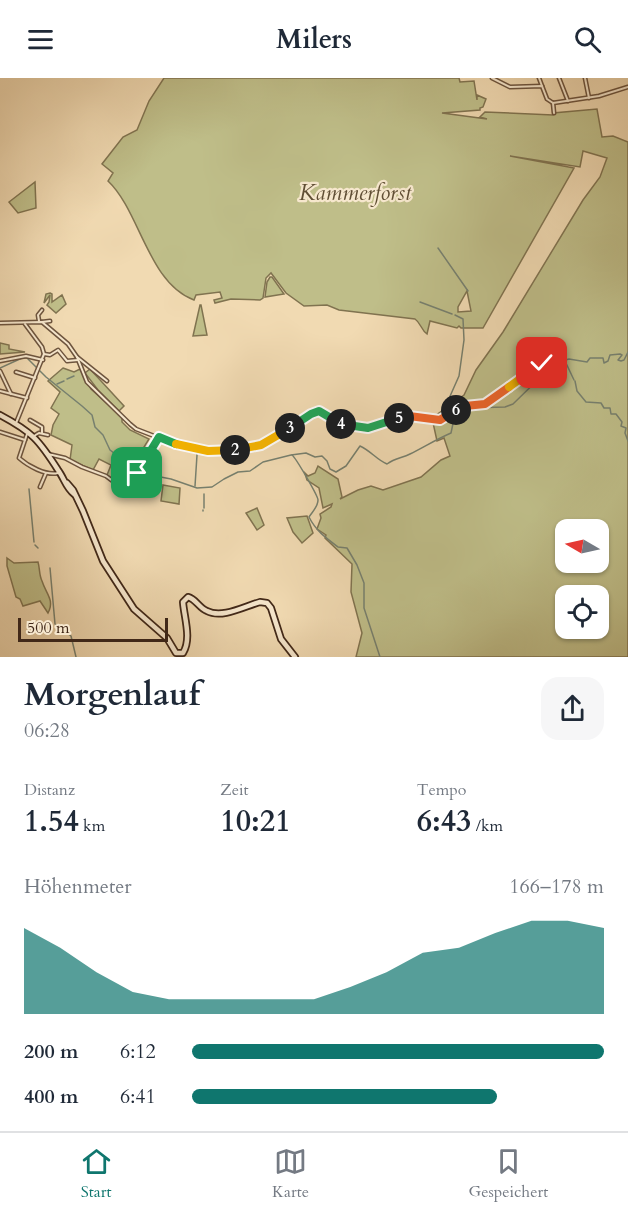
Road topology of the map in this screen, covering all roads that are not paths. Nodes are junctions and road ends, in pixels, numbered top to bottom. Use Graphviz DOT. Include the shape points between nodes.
graph roads {
  1 [pos="492,78"];
  2 [pos="539,78"];
  3 [pos="559,78"];
  4 [pos="585,78"];
  5 [pos="542,86"];
  6 [pos="628,87"];
  7 [pos="589,98"];
  8 [pos="568,101"];
  9 [pos="553,104"];
  10 [pos="554,113"];
  11 [pos="42,310"];
  12 [pos="50,321"];
  13 [pos="0,322"];
  14 [pos="40,322"];
  15 [pos="24,323"];
  16 [pos="44,354"];
  17 [pos="556,357"];
  18 [pos="77,359"];
  19 [pos="42,360"];
  20 [pos="0,361"];
  21 [pos="0,371"];
  22 [pos="16,372"];
  23 [pos="35,378"];
  24 [pos="107,381"];
  25 [pos="0,392"];
  26 [pos="11,394"];
  27 [pos="27,398"];
  28 [pos="0,415"];
  29 [pos="30,420"];
  30 [pos="16,423"];
  31 [pos="27,431"];
  32 [pos="0,432"];
  33 [pos="42,432"];
  34 [pos="48,435"];
  35 [pos="34,436"];
  36 [pos="159,437"];
  37 [pos="25,440"];
  38 [pos="48,454"];
  39 [pos="60,472"];
  40 [pos="46,473"];
  41 [pos="40,488"];
  42 [pos="295,657"];
  1 -- 5 [label="street" via="510,87"];
  2 -- 5 [label="street"];
  3 -- 8 [label="street"];
  4 -- 7 [label="street"];
  5 -- 9 [label="street"];
  6 -- 7 [label="street"];
  7 -- 8 [label="street"];
  8 -- 9 [label="street"];
  9 -- 10 [label="street"];
  11 -- 14 [label="street" via="38,315"];
  12 -- 14 [label="street"];
  13 -- 15 [label="street"];
  14 -- 15 [label="street"];
  14 -- 18 [label="street" via="68,344"];
  15 -- 16 [label="street"];
  16 -- 18 [label="street" via="58,350 67,361"];
  16 -- 19 [label="street"];
  17 -- 36 [label="street" via="487,403 464,406 440,420 404,417 359,428 339,424 319,411 261,445 218,451 187,448"];
  18 -- 24 [label="street"];
  18 -- 36 [label="street" via="87,382 136,429"];
  19 -- 20 [label="street" via="26,356"];
  19 -- 23 [label="street"];
  21 -- 26 [label="street"];
  22 -- 23 [label="street"];
  23 -- 27 [label="street"];
  25 -- 26 [label="street"];
  26 -- 27 [label="street"];
  27 -- 30 [label="street"];
  28 -- 30 [label="main road"];
  29 -- 33 [label="street" via="42,427"];
  30 -- 31 [label="main road"];
  31 -- 35 [label="main road"];
  31 -- 37 [label="street"];
  32 -- 37 [label="street"];
  33 -- 34 [label="street"];
  33 -- 35 [label="street"];
  35 -- 38 [label="main road"];
  36 -- 38 [label="street" via="132,481 123,485"];
  37 -- 40 [label="street" via="19,458"];
  38 -- 39 [label="main road"];
  39 -- 40 [label="street"];
  39 -- 42 [label="main road" via="83,511 103,561 136,612 165,635 176,653 183,653 186,648 183,602 188,597 217,614 267,603 281,639"];
  40 -- 41 [label="street"];
}
